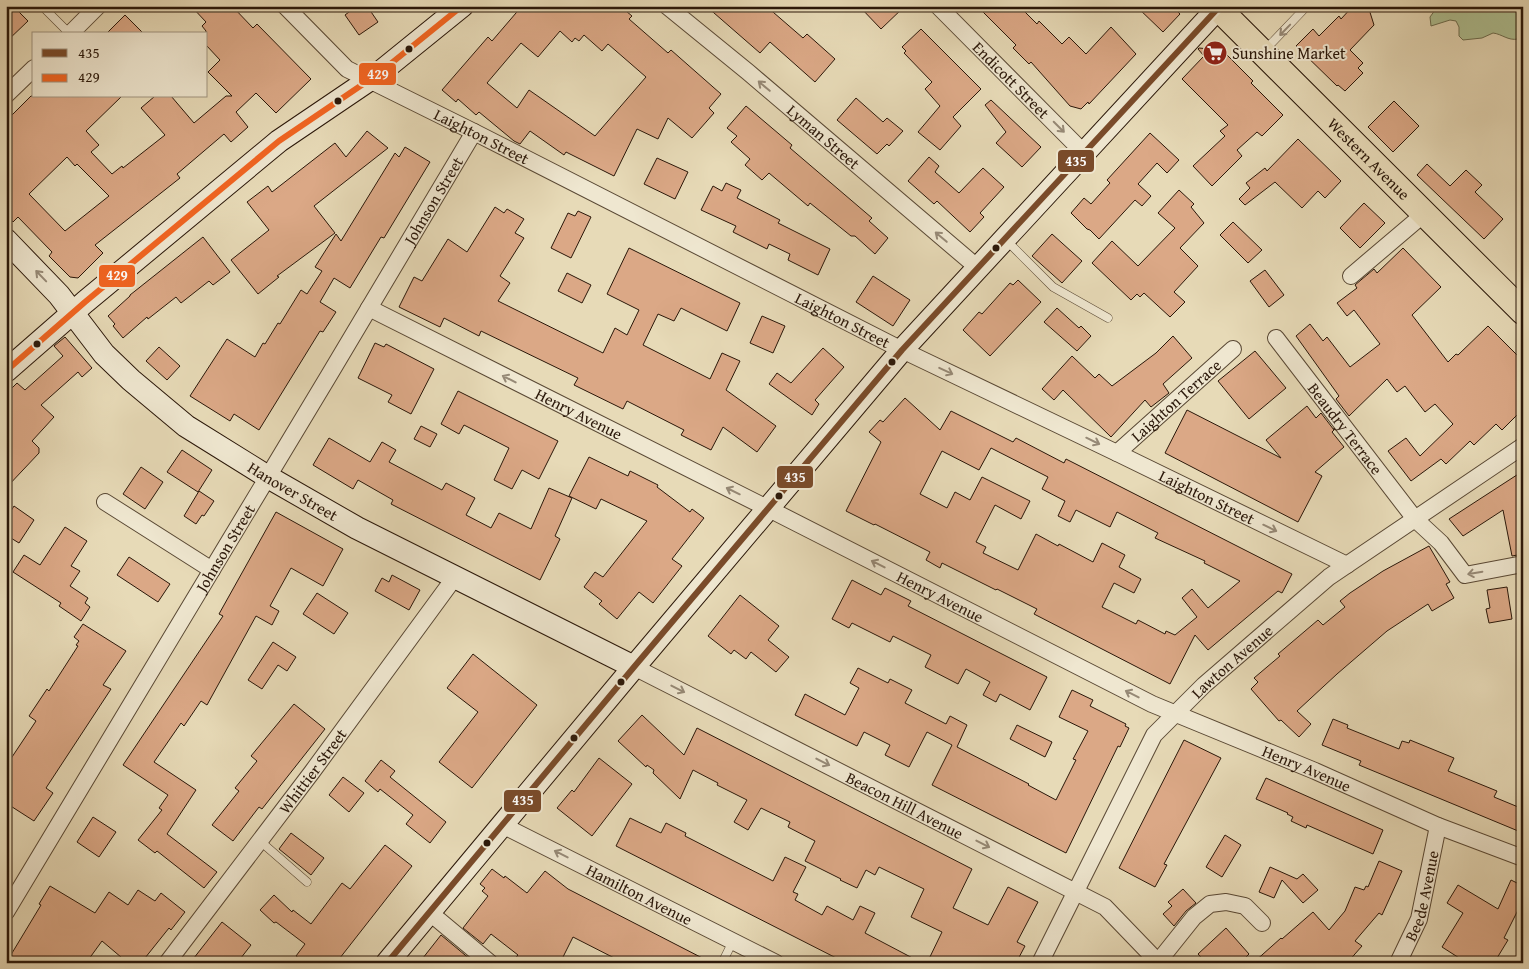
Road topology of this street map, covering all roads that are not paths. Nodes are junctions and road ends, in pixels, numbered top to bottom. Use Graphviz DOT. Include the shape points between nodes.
graph roads {
  1 [pos="42,6"];
  2 [pos="98,6"];
  3 [pos="285,6"];
  4 [pos="462,6"];
  5 [pos="667,6"];
  6 [pos="938,6"];
  7 [pos="1308,6"];
  8 [pos="1218,7"];
  9 [pos="68,32"];
  10 [pos="72,32"];
  11 [pos="1262,53"];
  12 [pos="32,70"];
  13 [pos="369,80"];
  14 [pos="6,94"];
  15 [pos="474,132"];
  16 [pos="1084,153"];
  17 [pos="1424,214"];
  18 [pos="1005,239"];
  19 [pos="6,240"];
  20 [pos="978,268"];
  21 [pos="1351,276"];
  22 [pos="369,308"];
  23 [pos="1523,312"];
  24 [pos="72,313"];
  25 [pos="1108,318"];
  26 [pos="1276,338"];
  27 [pos="1233,348"];
  28 [pos="902,350"];
  29 [pos="6,371"];
  30 [pos="1523,446"];
  31 [pos="1117,453"];
  32 [pos="268,477"];
  33 [pos="106,502"];
  34 [pos="769,509"];
  35 [pos="1415,519"];
  36 [pos="1523,564"];
  37 [pos="1347,566"];
  38 [pos="212,570"];
  39 [pos="455,577"];
  40 [pos="634,667"];
  41 [pos="1176,714"];
  42 [pos="502,825"];
  43 [pos="1438,826"];
  44 [pos="260,841"];
  45 [pos="1523,858"];
  46 [pos="306,882"];
  47 [pos="1076,892"];
  48 [pos="6,912"];
  49 [pos="429,912"];
  50 [pos="1262,923"];
  51 [pos="733,941"];
  52 [pos="1158,962"];
  53 [pos="167,963"];
  54 [pos="387,963"];
  55 [pos="490,963"];
  56 [pos="722,963"];
  57 [pos="776,963"];
  58 [pos="1040,963"];
  59 [pos="1398,963"];
  1 -- 9 [label="lane"];
  2 -- 10 [label="street"];
  3 -- 13 [label="street, Laighton Street" via="346,69"];
  4 -- 13 [label="main road"];
  20 -- 5 [label="street, Lyman Street, one-way"];
  6 -- 16 [label="street, Endicott Street, one-way"];
  7 -- 11 [label="lane, one-way"];
  8 -- 11 [label="main road, Western Avenue"];
  8 -- 16 [label="main road"];
  11 -- 17 [label="main road, Western Avenue"];
  12 -- 14 [label="street"];
  13 -- 15 [label="street, Laighton Street"];
  13 -- 24 [label="main road" via="279,141"];
  15 -- 22 [label="street, Johnson Street"];
  15 -- 28 [label="street, Laighton Street"];
  16 -- 18 [label="main road"];
  17 -- 21 [label="street"];
  17 -- 23 [label="main road, Western Avenue"];
  18 -- 20 [label="main road"];
  18 -- 25 [label="lane" via="1053,286"];
  24 -- 19 [label="main road, Hanover Street, one-way"];
  20 -- 28 [label="main road"];
  22 -- 32 [label="street, Johnson Street"];
  34 -- 22 [label="street, Henry Avenue, one-way"];
  24 -- 29 [label="main road"];
  24 -- 32 [label="main road, Hanover Street" via="104,354 159,404 186,426"];
  26 -- 35 [label="street, Beaudry Terrace"];
  27 -- 31 [label="street, Laighton Terrace"];
  28 -- 31 [label="street, Laighton Street, one-way"];
  28 -- 34 [label="main road"];
  30 -- 35 [label="street, Lawton Avenue"];
  31 -- 37 [label="street, Laighton Street, one-way"];
  32 -- 38 [label="street, Johnson Street"];
  32 -- 39 [label="main road, Hanover Street" via="357,528"];
  33 -- 38 [label="street"];
  34 -- 40 [label="main road"];
  41 -- 34 [label="street, Henry Avenue, one-way"];
  36 -- 35 [label="street, Beaudry Terrace, one-way" via="1465,575 1440,543"];
  35 -- 37 [label="street, Lawton Avenue"];
  37 -- 41 [label="street, Lawton Avenue" via="1329,577 1204,685"];
  38 -- 48 [label="street, Johnson Street"];
  39 -- 40 [label="main road, Hanover Street"];
  39 -- 44 [label="street, Whittier Street"];
  40 -- 42 [label="main road"];
  40 -- 47 [label="street, Beacon Hill Avenue, one-way"];
  41 -- 43 [label="street, Henry Avenue" via="1316,771"];
  41 -- 47 [label="street, Lawton Avenue" via="1154,736"];
  42 -- 49 [label="main road"];
  51 -- 42 [label="street, Hamilton Avenue, one-way"];
  43 -- 45 [label="street, Henry Avenue"];
  43 -- 59 [label="street, Beede Avenue" via="1419,919"];
  44 -- 46 [label="lane"];
  44 -- 53 [label="street, Whittier Street"];
  47 -- 52 [label="street, Beacon Hill Avenue" via="1106,907"];
  47 -- 58 [label="street, Lawton Avenue"];
  49 -- 54 [label="main road"];
  49 -- 55 [label="street"];
  50 -- 52 [label="street" via="1245,906 1226,902 1210,904 1194,917"];
  51 -- 56 [label="lane"];
  51 -- 57 [label="street, Hamilton Avenue"];
}
